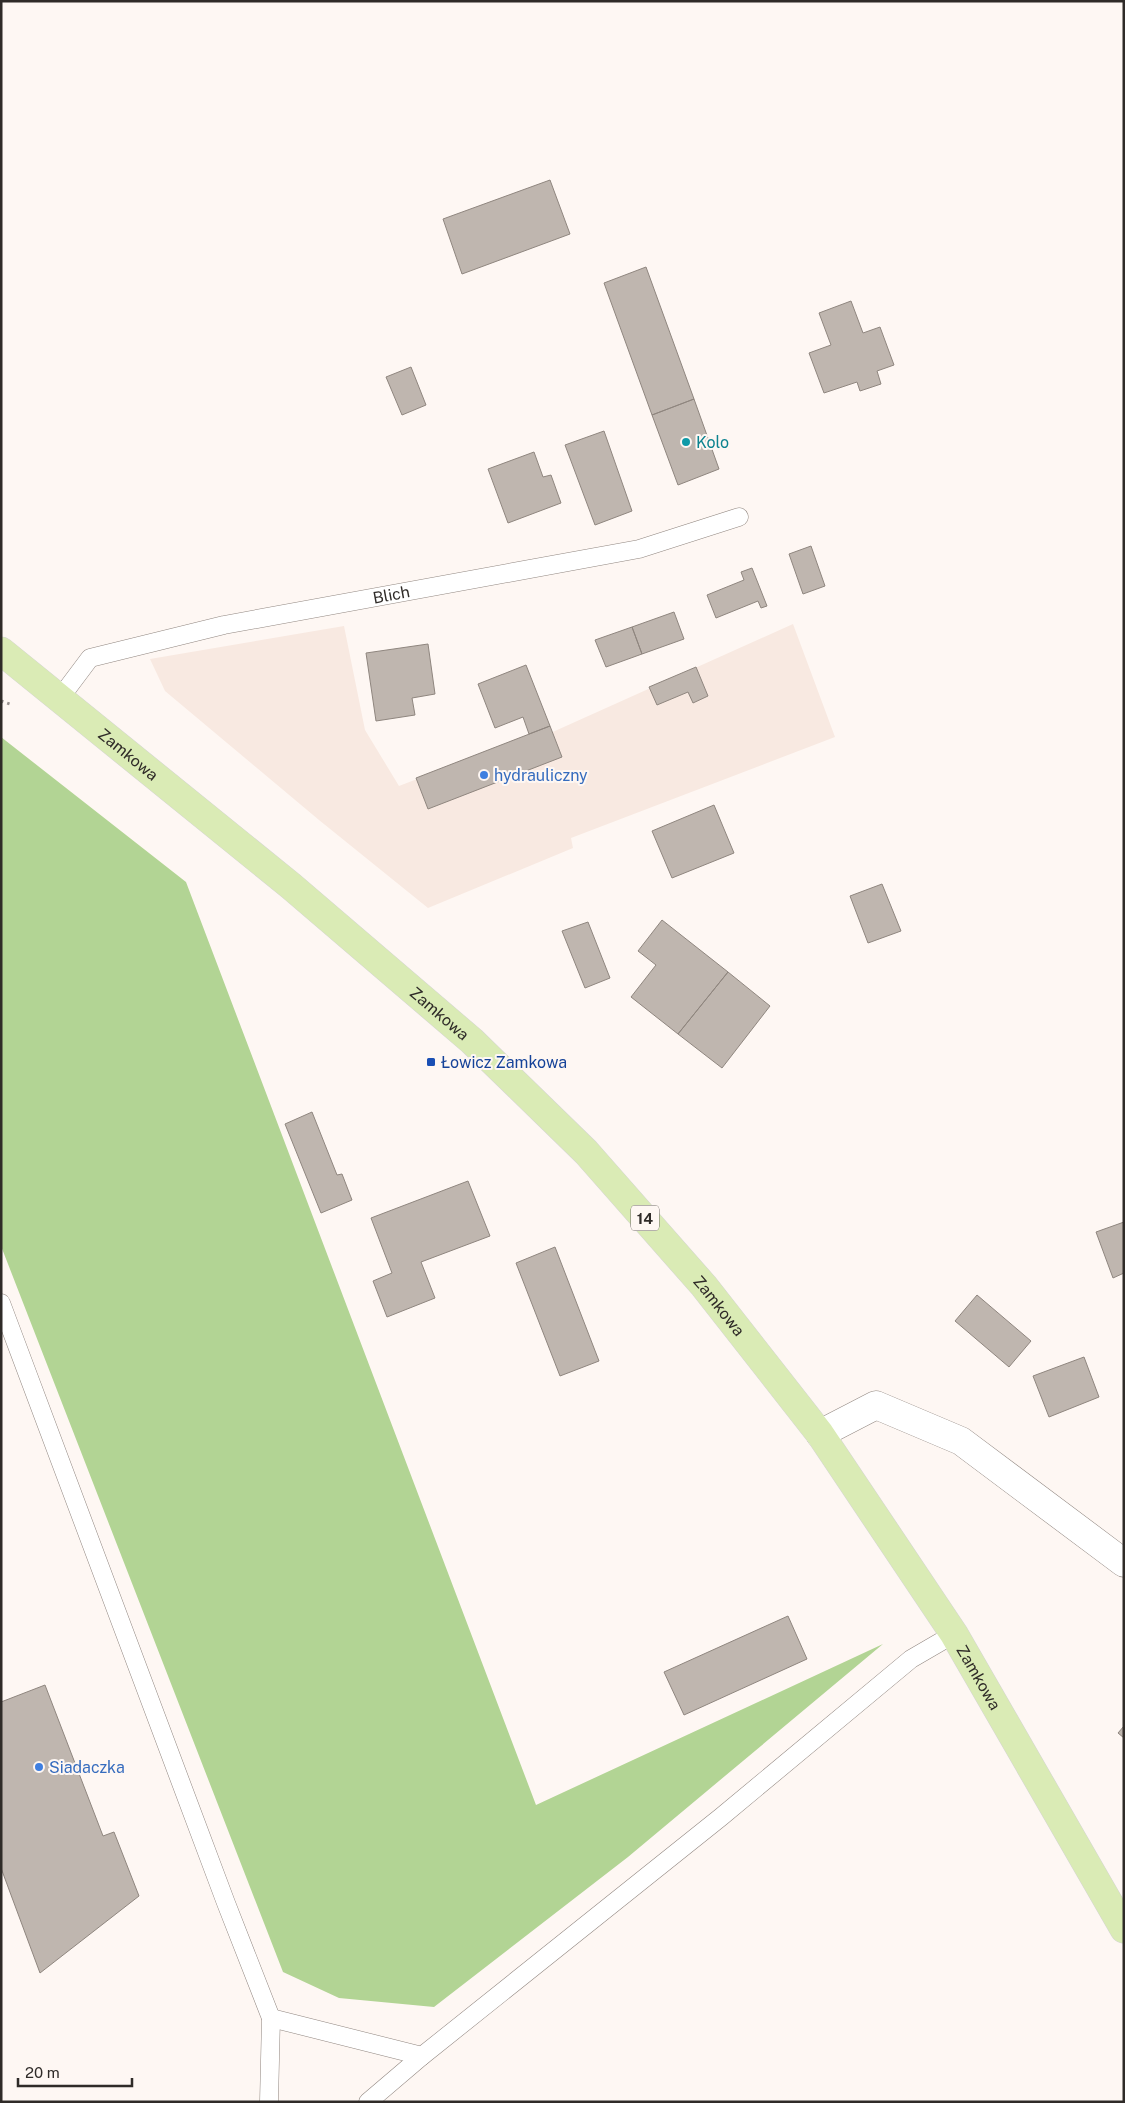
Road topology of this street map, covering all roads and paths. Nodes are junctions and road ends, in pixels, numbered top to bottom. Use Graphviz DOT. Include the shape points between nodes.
graph roads {
  1 [pos="739,517"];
  2 [pos="1,651"];
  3 [pos="60,698"];
  4 [pos="1,1303"];
  5 [pos="820,1434"];
  6 [pos="1124,1563"];
  7 [pos="954,1634"];
  8 [pos="1124,1929"];
  9 [pos="271,2018"];
  10 [pos="422,2056"];
  11 [pos="269,2102"];
  12 [pos="368,2102"];
  1 -- 3 [label="lane, Blich" via="639,550 224,625 90,658"];
  2 -- 3 [label="main road, Zamkowa / 14"];
  3 -- 5 [label="main road, Zamkowa / 14" via="392,970 536,1102 586,1152 704,1286"];
  4 -- 9 [label="lane"];
  5 -- 6 [label="street" via="876,1405 961,1442"];
  5 -- 7 [label="main road, Zamkowa / 14"];
  7 -- 8 [label="main road, Zamkowa / 14"];
  7 -- 10 [label="lane" via="911,1659 721,1817"];
  9 -- 10 [label="lane"];
  9 -- 11 [label="lane"];
  10 -- 12 [label="lane"];
}
